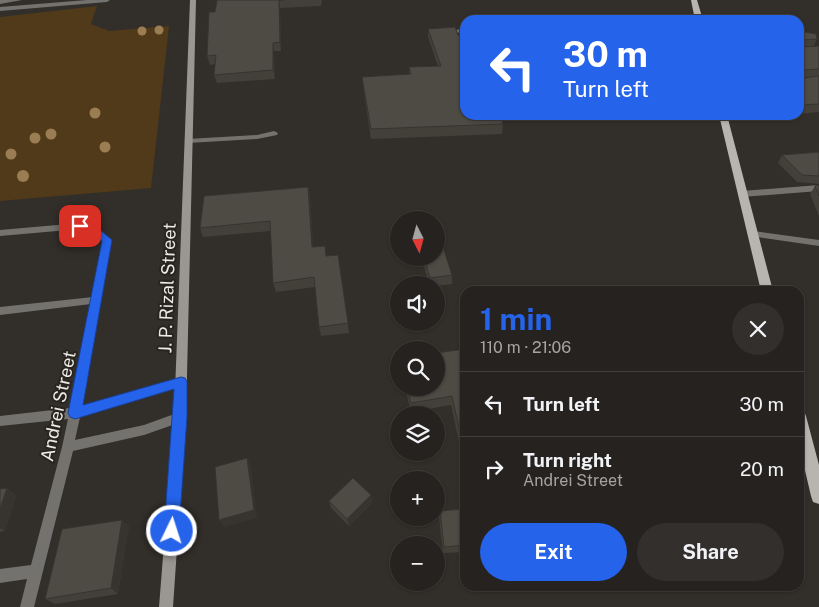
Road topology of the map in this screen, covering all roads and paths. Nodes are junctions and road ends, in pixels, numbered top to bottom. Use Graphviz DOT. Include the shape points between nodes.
graph roads {
  1 [pos="19,0"];
  2 [pos="107,0"];
  3 [pos="193,0"];
  4 [pos="694,0"];
  5 [pos="0,2"];
  6 [pos="0,9"];
  7 [pos="698,15"];
  8 [pos="460,30"];
  9 [pos="454,31"];
  10 [pos="724,120"];
  11 [pos="274,133"];
  12 [pos="188,141"];
  13 [pos="819,188"];
  14 [pos="742,194"];
  15 [pos="0,233"];
  16 [pos="753,234"];
  17 [pos="819,243"];
  18 [pos="766,286"];
  19 [pos="98,300"];
  20 [pos="0,311"];
  21 [pos="181,382"];
  22 [pos="75,413"];
  23 [pos="180,417"];
  24 [pos="0,421"];
  25 [pos="804,436"];
  26 [pos="68,447"];
  27 [pos="819,496"];
  28 [pos="36,571"];
  29 [pos="0,576"];
  30 [pos="27,607"];
  31 [pos="166,607"];
  1 -- 5 [label="street"];
  2 -- 6 [label="street"];
  3 -- 12 [label="main road, J. P. Rizal Street"];
  4 -- 7 [label="main road"];
  8 -- 9 [label="street"];
  10 -- 14 [label="main road"];
  11 -- 12 [label="street"];
  12 -- 21 [label="main road, J. P. Rizal Street"];
  13 -- 14 [label="street"];
  14 -- 16 [label="main road"];
  15 -- 19 [label="street, Andrei Street" via="80,226 95,231 107,240"];
  16 -- 17 [label="street"];
  16 -- 18 [label="main road"];
  19 -- 20 [label="street"];
  19 -- 22 [label="street, Andrei Street"];
  21 -- 22 [label="street"];
  21 -- 23 [label="main road, J. P. Rizal Street"];
  22 -- 24 [label="street"];
  22 -- 26 [label="street, Andrei Street"];
  23 -- 26 [label="street" via="144,430"];
  23 -- 31 [label="main road, J. P. Rizal Street"];
  25 -- 27 [label="main road"];
  26 -- 28 [label="street, Andrei Street"];
  28 -- 29 [label="street"];
  28 -- 30 [label="street, Andrei Street"];
}
